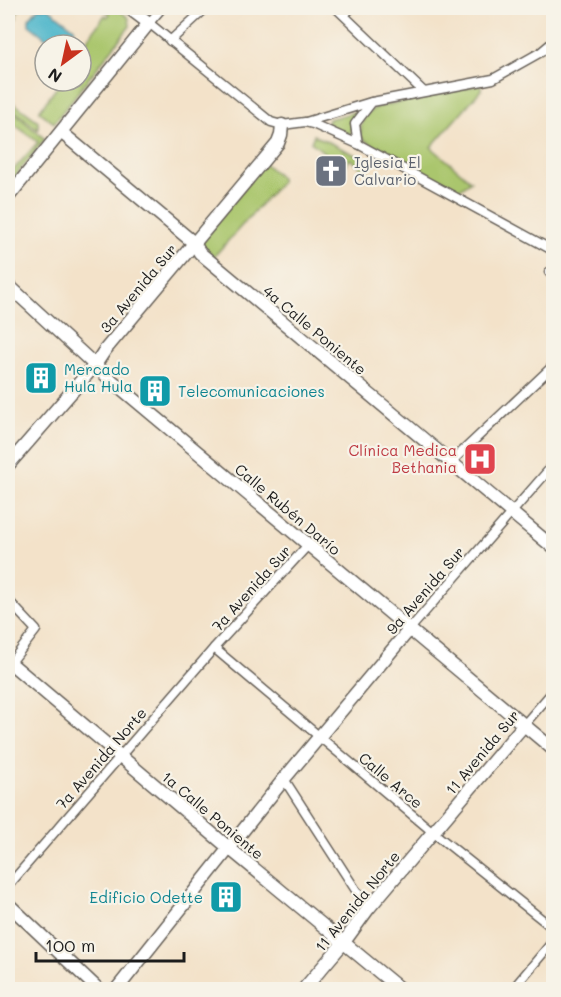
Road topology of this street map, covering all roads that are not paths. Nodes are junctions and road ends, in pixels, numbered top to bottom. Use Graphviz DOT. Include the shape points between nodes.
graph roads {
  1 [pos="129,8"];
  2 [pos="162,8"];
  3 [pos="206,8"];
  4 [pos="336,8"];
  5 [pos="351,8"];
  6 [pos="344,15"];
  7 [pos="149,23"];
  8 [pos="170,41"];
  9 [pos="554,41"];
  10 [pos="423,91"];
  11 [pos="372,102"];
  12 [pos="305,122"];
  13 [pos="282,125"];
  14 [pos="61,132"];
  15 [pos="358,144"];
  16 [pos="8,197"];
  17 [pos="194,243"];
  18 [pos="554,250"];
  19 [pos="8,285"];
  20 [pos="95,365"];
  21 [pos="554,366"];
  22 [pos="451,462"];
  23 [pos="554,464"];
  24 [pos="8,465"];
  25 [pos="512,513"];
  26 [pos="308,545"];
  27 [pos="554,548"];
  28 [pos="8,600"];
  29 [pos="410,630"];
  30 [pos="214,648"];
  31 [pos="8,664"];
  32 [pos="554,690"];
  33 [pos="523,726"];
  34 [pos="320,737"];
  35 [pos="554,750"];
  36 [pos="121,757"];
  37 [pos="284,779"];
  38 [pos="434,833"];
  39 [pos="229,848"];
  40 [pos="8,886"];
  41 [pos="8,904"];
  42 [pos="368,909"];
  43 [pos="554,929"];
  44 [pos="554,940"];
  45 [pos="344,942"];
  46 [pos="99,990"];
  47 [pos="116,990"];
  48 [pos="303,990"];
  49 [pos="401,990"];
  50 [pos="512,990"];
  1 -- 7 [label="main road"];
  2 -- 7 [label="street"];
  3 -- 8 [label="street"];
  4 -- 6 [label="street"];
  5 -- 6 [label="street"];
  6 -- 10 [label="street"];
  7 -- 8 [label="street"];
  7 -- 14 [label="main road"];
  8 -- 13 [label="street" via="271,122"];
  9 -- 10 [label="street" via="493,79"];
  10 -- 11 [label="street"];
  11 -- 12 [label="street"];
  11 -- 15 [label="street" via="355,124"];
  12 -- 13 [label="street"];
  12 -- 15 [label="street"];
  13 -- 17 [label="main road, 3a Avenida Sur" via="278,143"];
  14 -- 16 [label="main road"];
  14 -- 17 [label="main road, 4a Calle Poniente"];
  15 -- 18 [label="street"];
  17 -- 20 [label="main road, 3a Avenida Sur"];
  17 -- 22 [label="main road, 4a Calle Poniente" via="200,253"];
  19 -- 20 [label="main road, Calle Rubén Darío"];
  20 -- 24 [label="main road, 3a Avenida Sur"];
  20 -- 26 [label="main road, Calle Rubén Darío"];
  21 -- 22 [label="street"];
  22 -- 25 [label="main road, 4a Calle Poniente"];
  23 -- 25 [label="street, 9a Avenida Sur"];
  25 -- 27 [label="main road, 4a Calle Poniente"];
  25 -- 29 [label="street, 9a Avenida Sur"];
  26 -- 29 [label="main road, Calle Rubén Darío"];
  26 -- 30 [label="street, 7a Avenida Sur"];
  28 -- 31 [label="street" via="36,630"];
  29 -- 33 [label="main road, Calle Rubén Darío"];
  29 -- 34 [label="main road, 9a Avenida Sur"];
  30 -- 34 [label="street, Calle Arce"];
  30 -- 36 [label="street, 7a Avenida Norte"];
  31 -- 36 [label="main road, 1a Calle Poniente"];
  32 -- 33 [label="street, 11 Avenida Sur"];
  33 -- 35 [label="main road, Calle Rubén Darío"];
  33 -- 38 [label="main road, 11 Avenida Sur"];
  34 -- 37 [label="main road, 9a Avenida Sur"];
  34 -- 38 [label="street, Calle Arce"];
  36 -- 39 [label="main road, 1a Calle Poniente"];
  36 -- 40 [label="street, 7a Avenida Norte"];
  37 -- 39 [label="main road, 9a Avenida Sur"];
  37 -- 42 [label="street"];
  38 -- 42 [label="main road, 11 Avenida Norte"];
  38 -- 43 [label="street, Calle Arce"];
  39 -- 45 [label="main road, 1a Calle Poniente"];
  39 -- 47 [label="main road, 9a Avenida Sur"];
  41 -- 46 [label="main road"];
  42 -- 45 [label="main road, 11 Avenida Norte"];
  44 -- 50 [label="street"];
  45 -- 48 [label="main road, 11 Avenida Norte"];
  45 -- 49 [label="main road, 1a Calle Poniente"];
}
